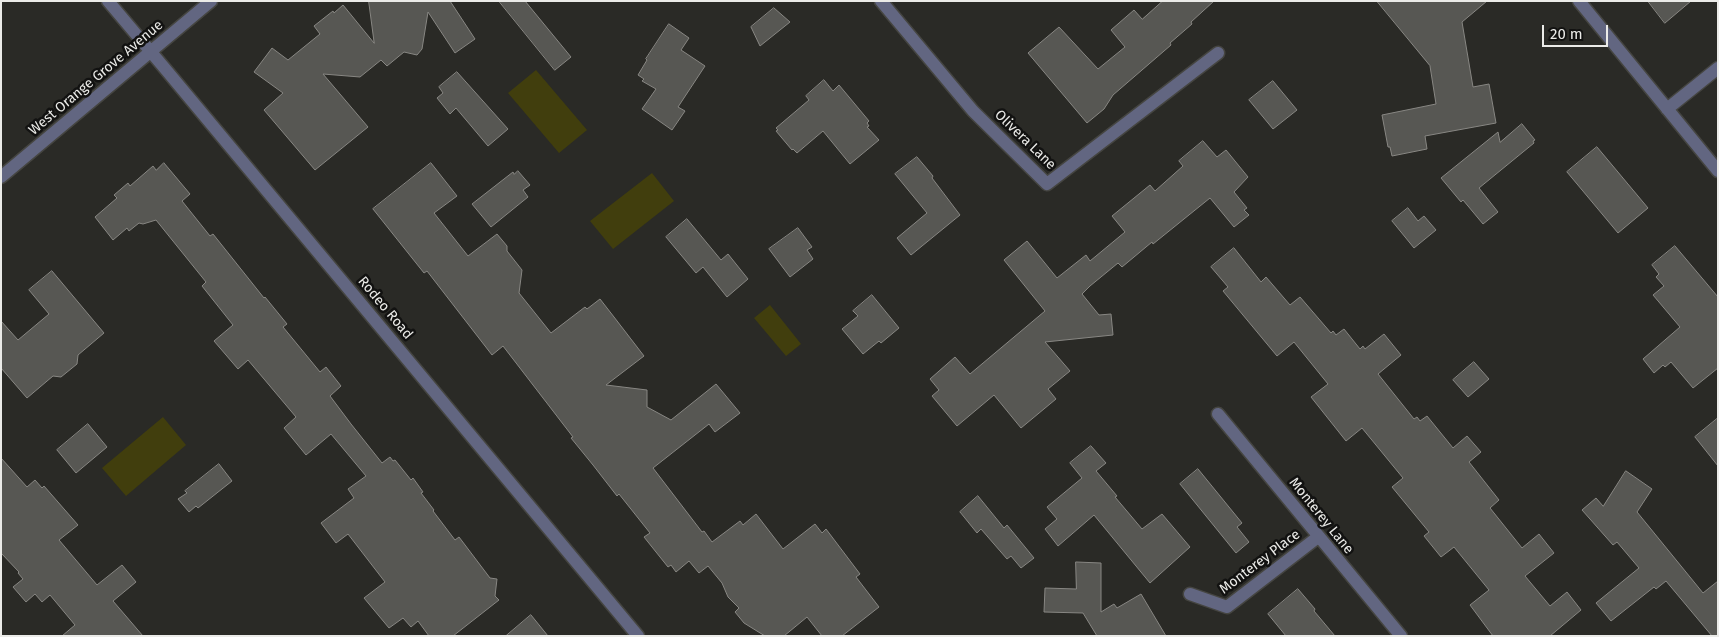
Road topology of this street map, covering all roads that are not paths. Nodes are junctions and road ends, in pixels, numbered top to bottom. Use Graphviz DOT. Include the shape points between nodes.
graph roads {
  1 [pos="108,1"];
  2 [pos="211,1"];
  3 [pos="881,1"];
  4 [pos="1579,1"];
  5 [pos="151,52"];
  6 [pos="1218,53"];
  7 [pos="1718,68"];
  8 [pos="1666,109"];
  9 [pos="1718,171"];
  10 [pos="1,178"];
  11 [pos="1218,414"];
  12 [pos="1318,537"];
  13 [pos="1190,594"];
  14 [pos="638,636"];
  15 [pos="1401,636"];
  1 -- 5 [label="street, Rodeo Road"];
  2 -- 5 [label="street, West Orange Grove Avenue"];
  3 -- 6 [label="street, Olivera Lane" via="973,110 1047,184"];
  4 -- 8 [label="street"];
  5 -- 10 [label="street, West Orange Grove Avenue"];
  5 -- 14 [label="street, Rodeo Road"];
  7 -- 8 [label="street"];
  8 -- 9 [label="street"];
  11 -- 12 [label="street, Monterey Lane"];
  12 -- 13 [label="street, Monterey Place" via="1227,607"];
  12 -- 15 [label="street, Monterey Lane"];
}
